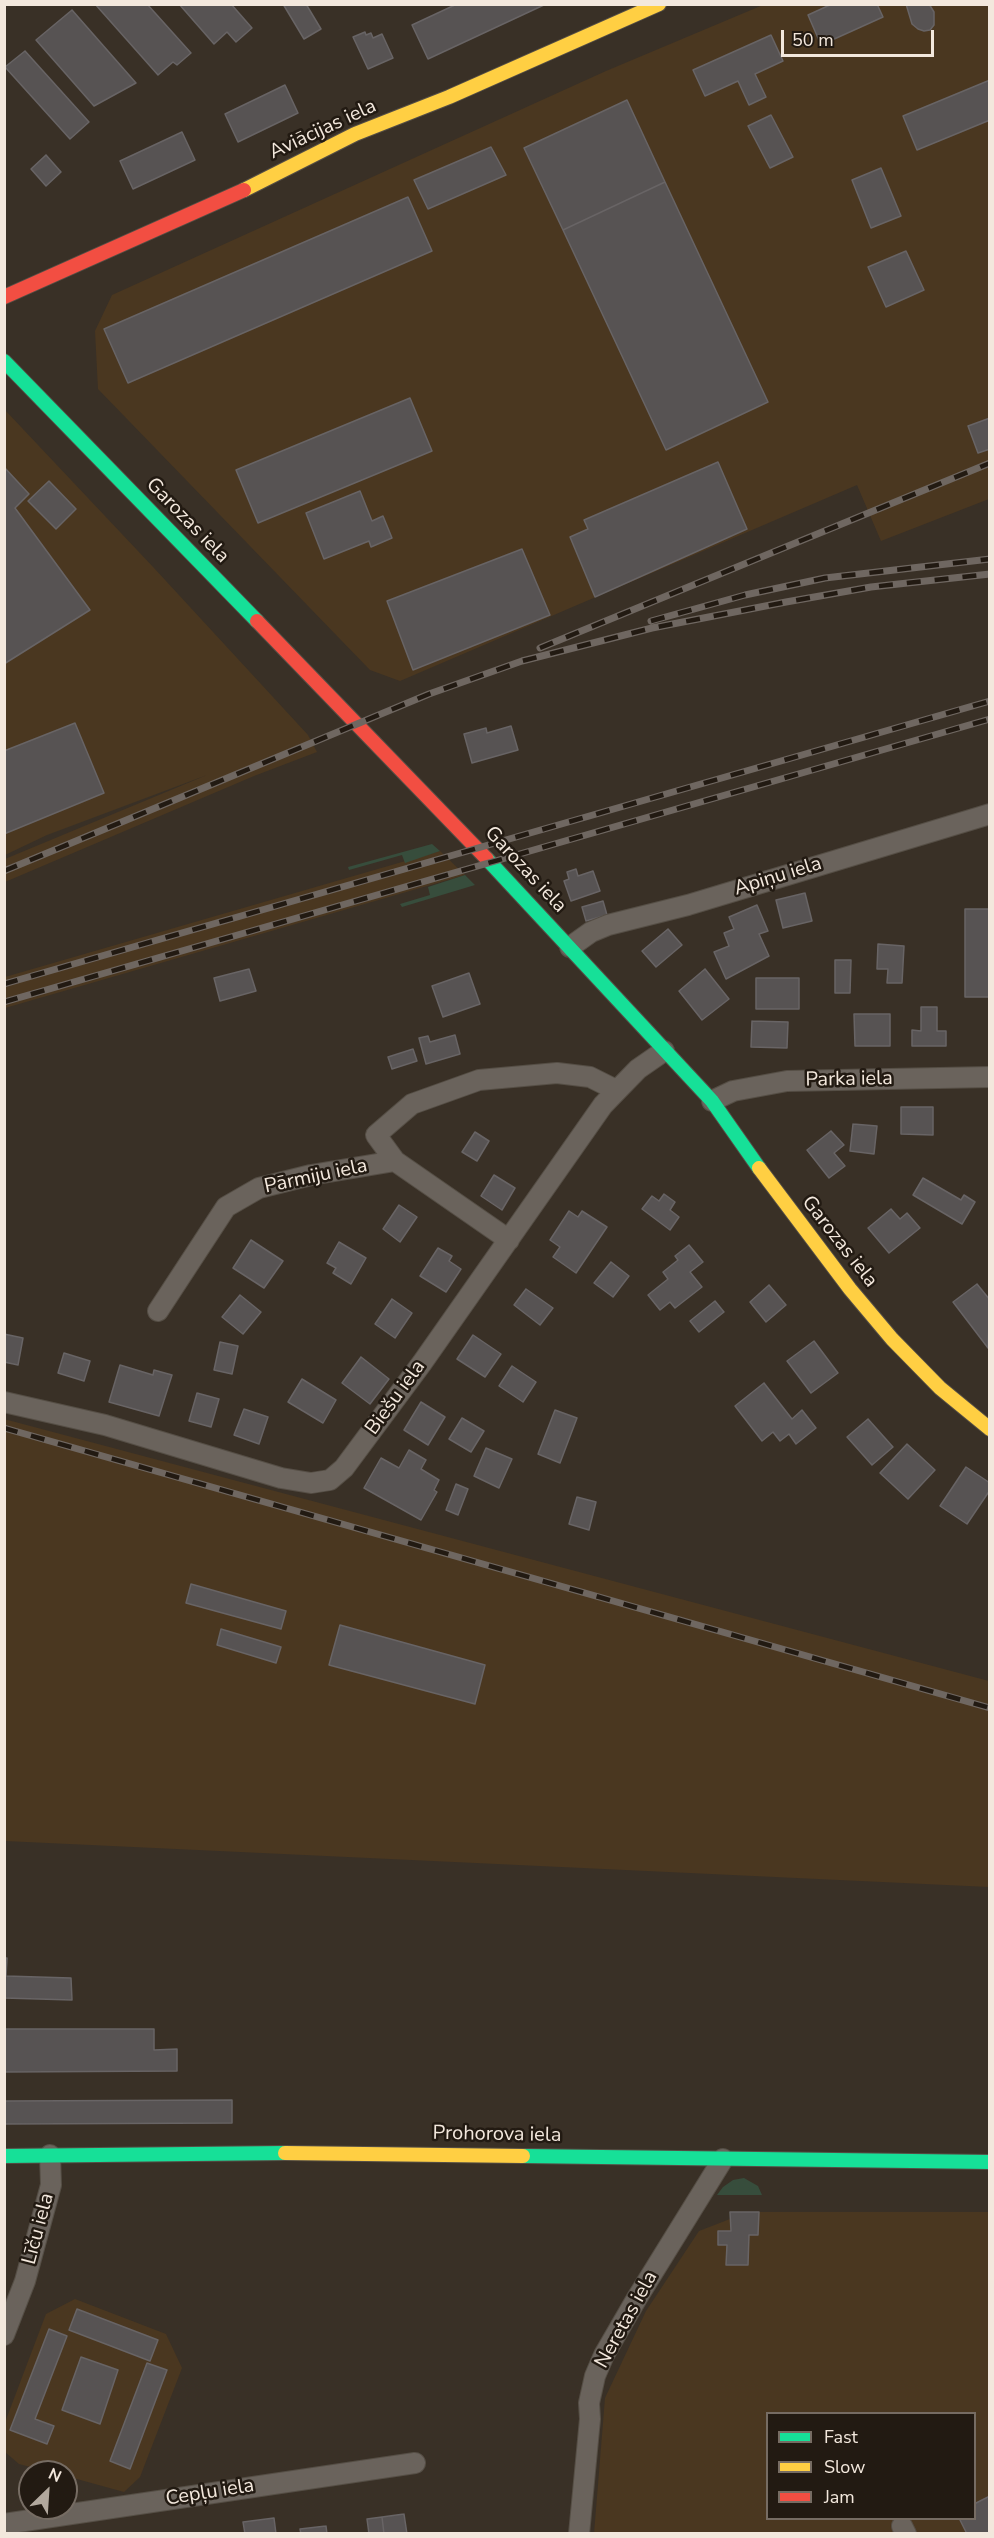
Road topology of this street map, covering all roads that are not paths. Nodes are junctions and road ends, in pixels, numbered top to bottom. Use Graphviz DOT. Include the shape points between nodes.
graph roads {
  1 [pos="659,4"];
  2 [pos="621,13"];
  3 [pos="4,297"];
  4 [pos="4,361"];
  5 [pos="990,814"];
  6 [pos="570,947"];
  7 [pos="664,1051"];
  8 [pos="990,1077"];
  9 [pos="616,1090"];
  10 [pos="712,1101"];
  11 [pos="394,1161"];
  12 [pos="509,1240"];
  13 [pos="158,1311"];
  14 [pos="4,1402"];
  15 [pos="990,1429"];
  16 [pos="50,2155"];
  17 [pos="4,2156"];
  18 [pos="723,2159"];
  19 [pos="990,2162"];
  20 [pos="4,2336"];
  21 [pos="415,2463"];
  22 [pos="4,2524"];
  23 [pos="579,2534"];
  1 -- 2 [label="main road, Aviācijas iela"];
  2 -- 3 [label="main road, Aviācijas iela" via="355,134 234,195"];
  4 -- 6 [label="main road, Garozas iela"];
  5 -- 6 [label="street, Apiņu iela" via="688,905 608,925"];
  6 -- 7 [label="main road, Garozas iela"];
  7 -- 9 [label="street, Biešu iela"];
  7 -- 10 [label="main road, Garozas iela"];
  8 -- 10 [label="street, Parka iela" via="787,1081 733,1091"];
  9 -- 11 [label="street" via="590,1077 557,1073 480,1080 412,1104 376,1135"];
  9 -- 12 [label="street, Biešu iela"];
  10 -- 15 [label="main road, Garozas iela" via="849,1289 940,1388"];
  11 -- 12 [label="street, Pārmiju iela"];
  11 -- 13 [label="street, Pārmiju iela" via="259,1188 226,1208"];
  12 -- 14 [label="street, Biešu iela" via="344,1468 330,1480 311,1483 281,1479 105,1425"];
  16 -- 17 [label="main road, Prohorova iela"];
  16 -- 18 [label="main road, Prohorova iela" via="318,2153"];
  16 -- 20 [label="street, Līču iela" via="51,2185 25,2281"];
  18 -- 19 [label="main road, Prohorova iela"];
  18 -- 23 [label="street, Neretas iela" via="637,2298 595,2376 589,2403"];
  21 -- 22 [label="street, Cepļu iela"];
}
